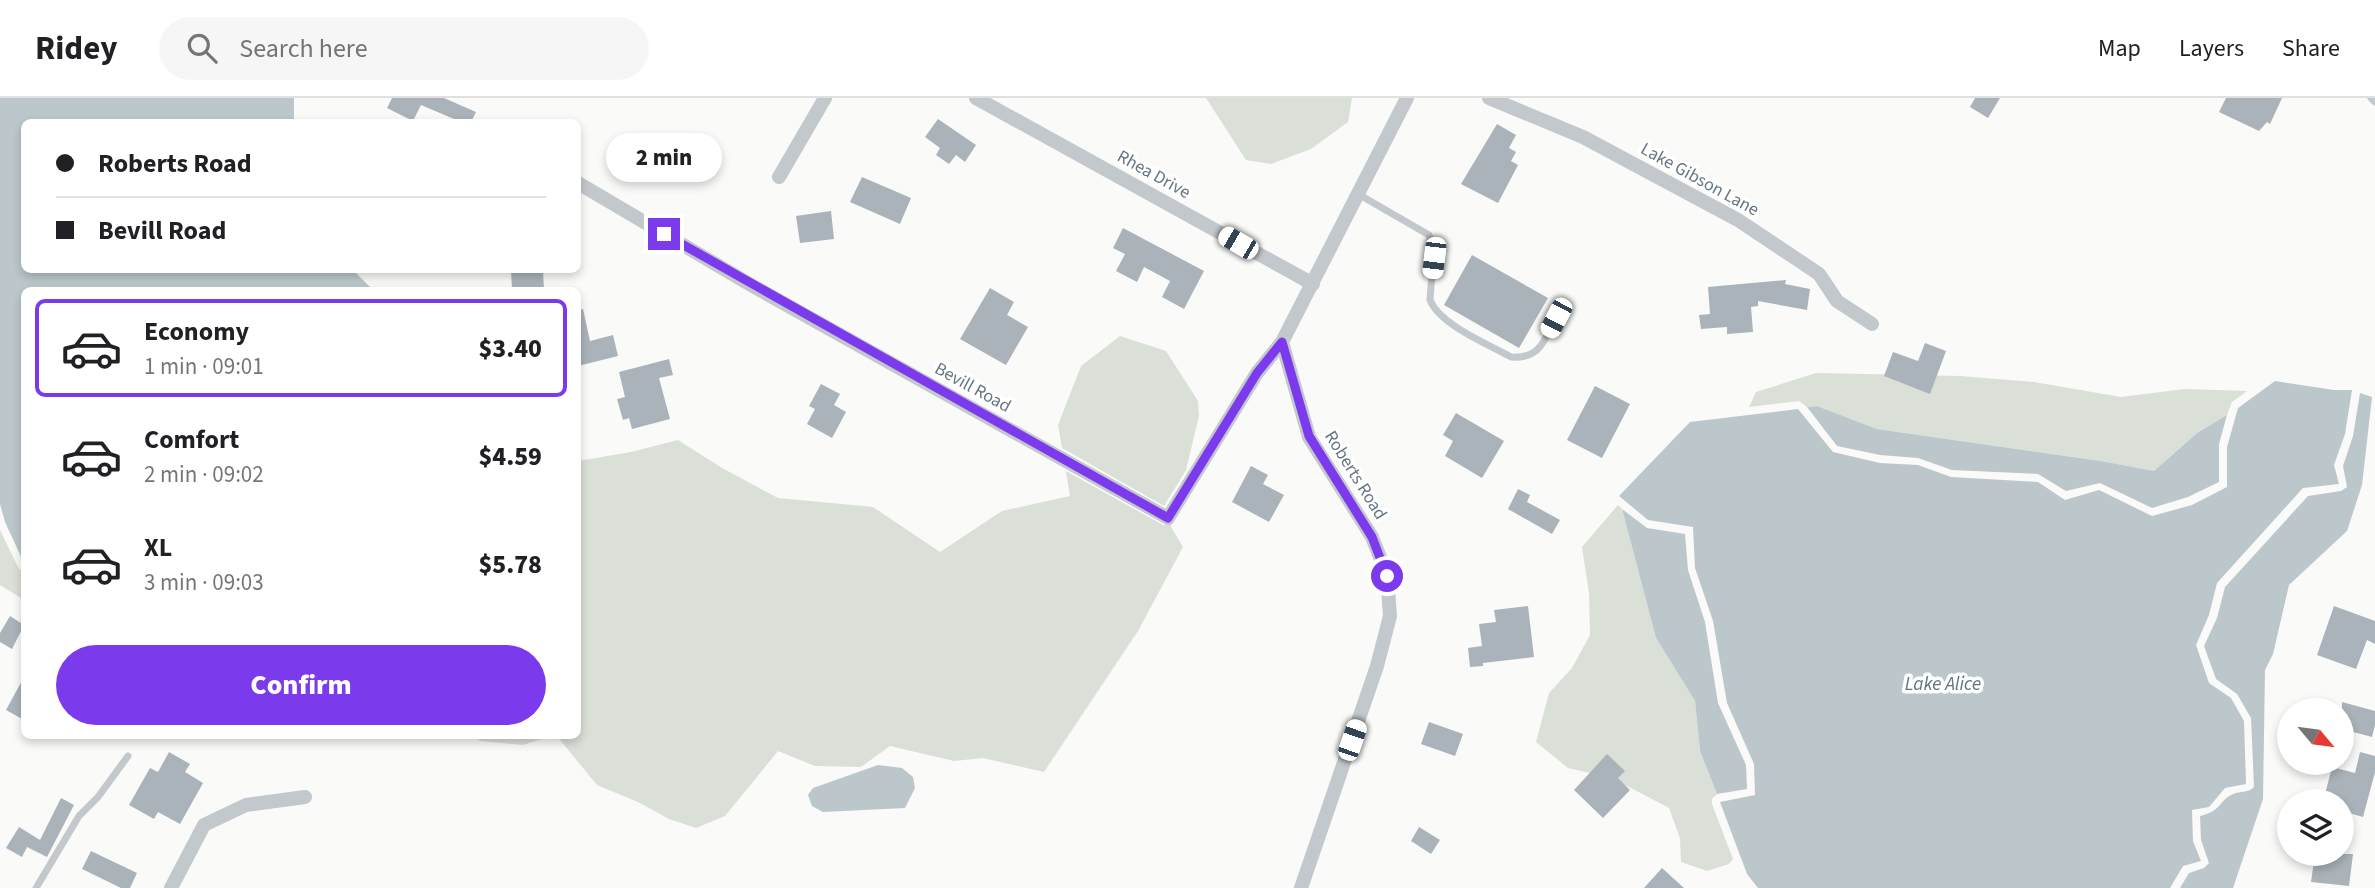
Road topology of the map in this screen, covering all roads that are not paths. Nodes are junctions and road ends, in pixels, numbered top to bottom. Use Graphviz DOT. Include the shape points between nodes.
graph roads {
  1 [pos="825,98"];
  2 [pos="976,98"];
  3 [pos="1406,98"];
  4 [pos="1489,98"];
  5 [pos="2371,98"];
  6 [pos="2375,102"];
  7 [pos="779,177"];
  8 [pos="581,185"];
  9 [pos="1358,194"];
  10 [pos="1313,284"];
  11 [pos="1556,318"];
  12 [pos="1872,324"];
  13 [pos="1282,342"];
  14 [pos="128,756"];
  15 [pos="305,797"];
  16 [pos="36,888"];
  17 [pos="171,888"];
  18 [pos="1301,888"];
  1 -- 7 [label="street"];
  2 -- 10 [label="street, Rhea Drive"];
  3 -- 9 [label="street"];
  4 -- 12 [label="street, Lake Gibson Lane" via="1583,137 1738,220 1819,274 1837,301"];
  5 -- 6 [label="lane"];
  8 -- 13 [label="street, Bevill Road" via="1168,518 1257,373"];
  9 -- 10 [label="street"];
  9 -- 11 [label="lane" via="1429,235 1434,248 1430,300 1446,320 1511,357 1521,357 1540,348"];
  10 -- 13 [label="street"];
  13 -- 18 [label="street, Roberts Road" via="1309,436 1372,537 1387,576 1390,616"];
  14 -- 16 [label="lane" via="79,816"];
  15 -- 17 [label="street" via="246,805 204,825"];
}
